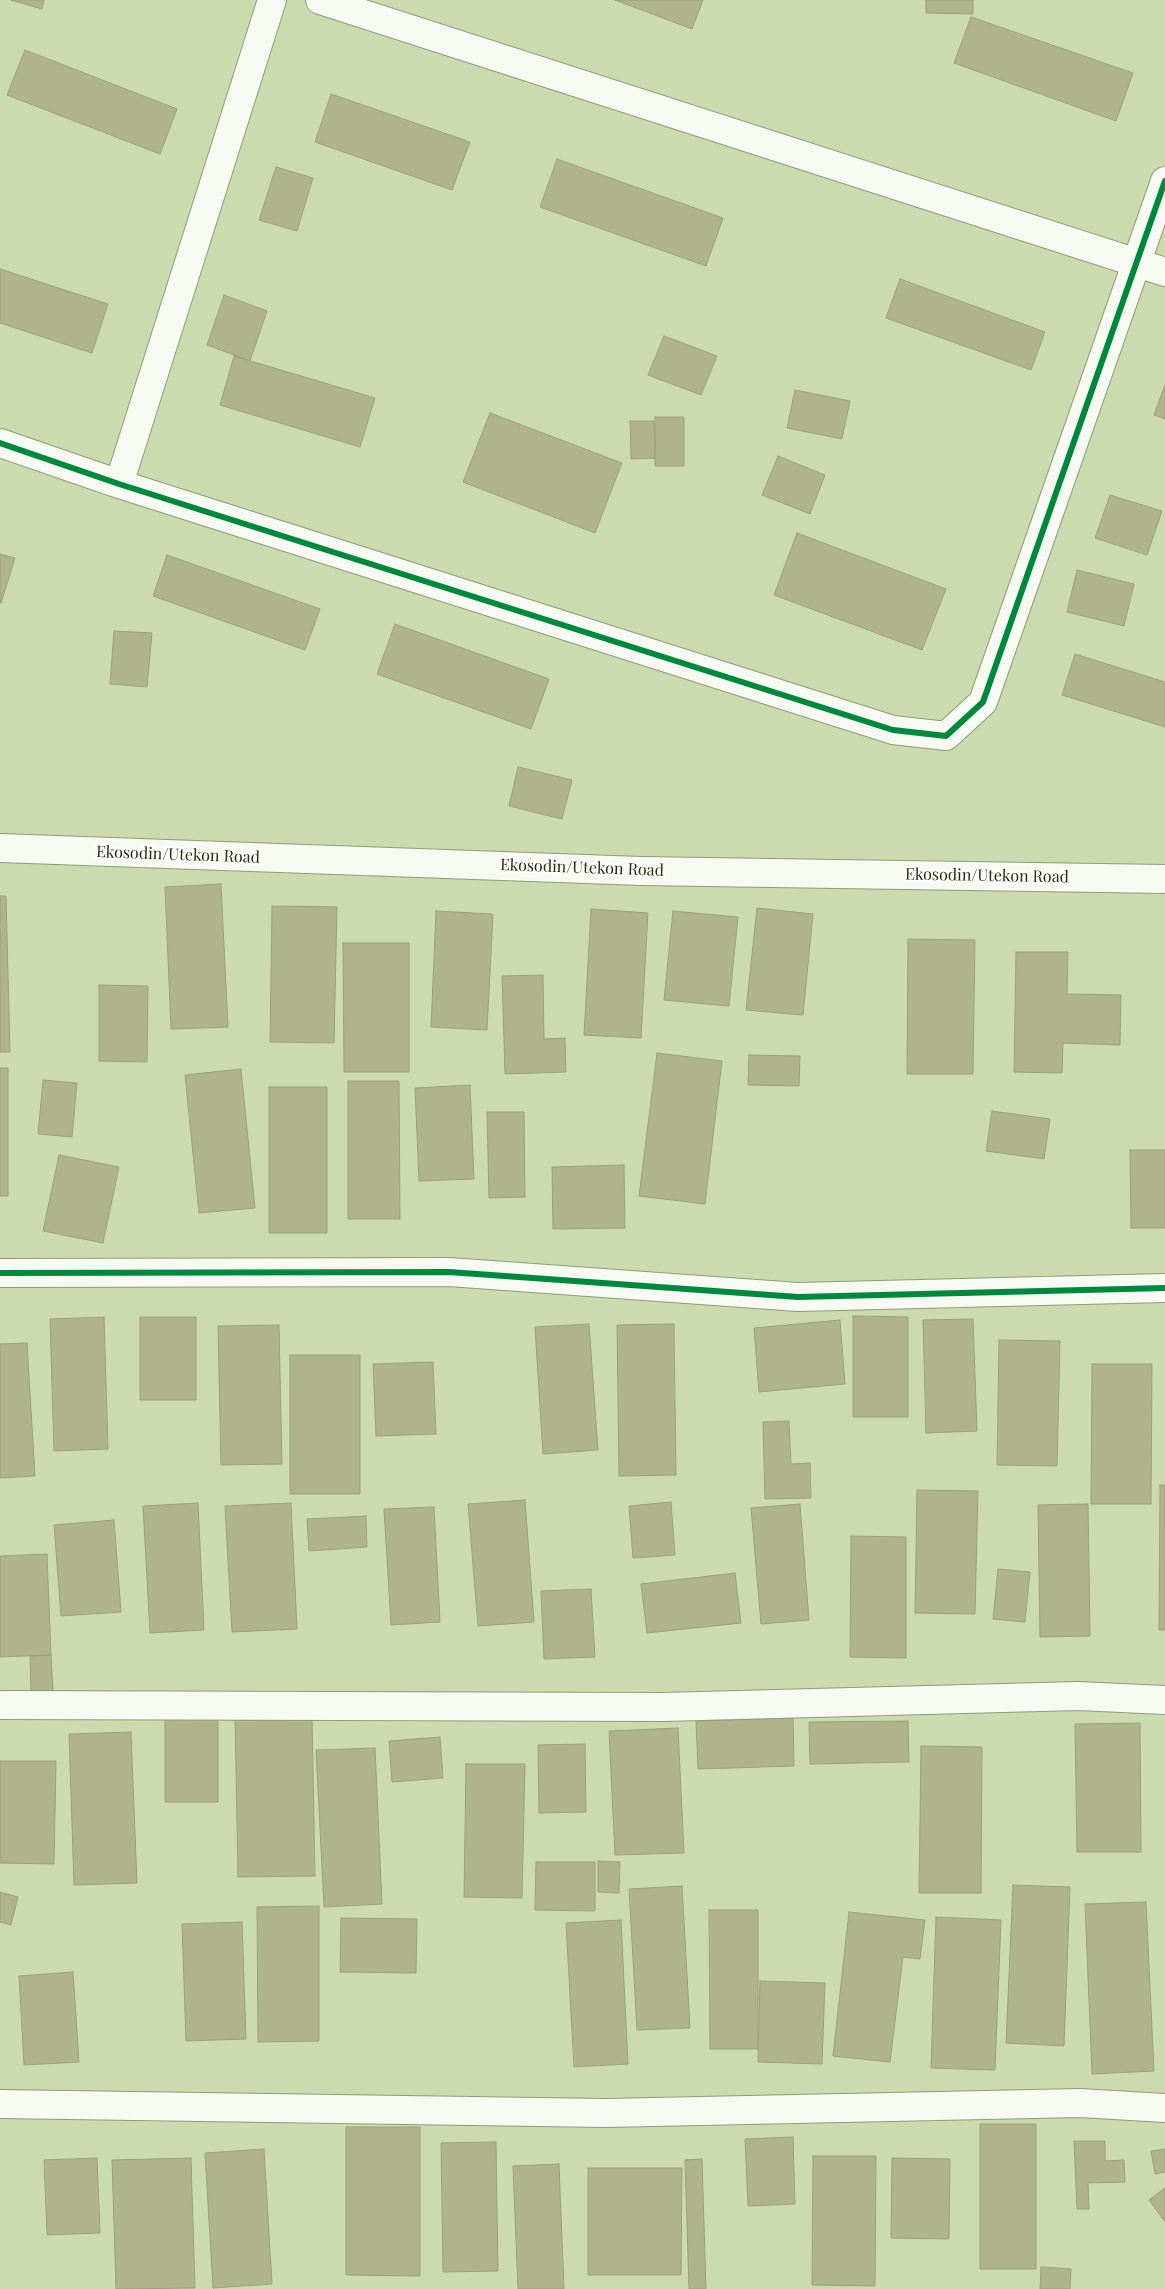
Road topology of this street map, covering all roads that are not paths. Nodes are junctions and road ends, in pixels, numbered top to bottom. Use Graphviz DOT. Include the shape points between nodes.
graph roads {
  1 [pos="272,0"];
  2 [pos="320,0"];
  3 [pos="1165,181"];
  4 [pos="1137,262"];
  5 [pos="1165,272"];
  6 [pos="0,443"];
  7 [pos="119,484"];
  8 [pos="0,848"];
  9 [pos="1165,879"];
  10 [pos="0,1273"];
  11 [pos="1165,1288"];
  12 [pos="1165,1700"];
  13 [pos="0,1706"];
  14 [pos="0,2104"];
  15 [pos="1165,2108"];
  1 -- 7 [label="street"];
  2 -- 4 [label="street"];
  3 -- 4 [label="street"];
  4 -- 5 [label="street"];
  4 -- 7 [label="street" via="983,702 946,736 893,730"];
  6 -- 7 [label="street"];
  8 -- 9 [label="street, Ekosodin/Utekon Road" via="641,871"];
  10 -- 11 [label="street" via="449,1272 798,1297"];
  12 -- 13 [label="street" via="1078,1696 663,1707"];
  14 -- 15 [label="street" via="606,2113 1080,2103"];
}
